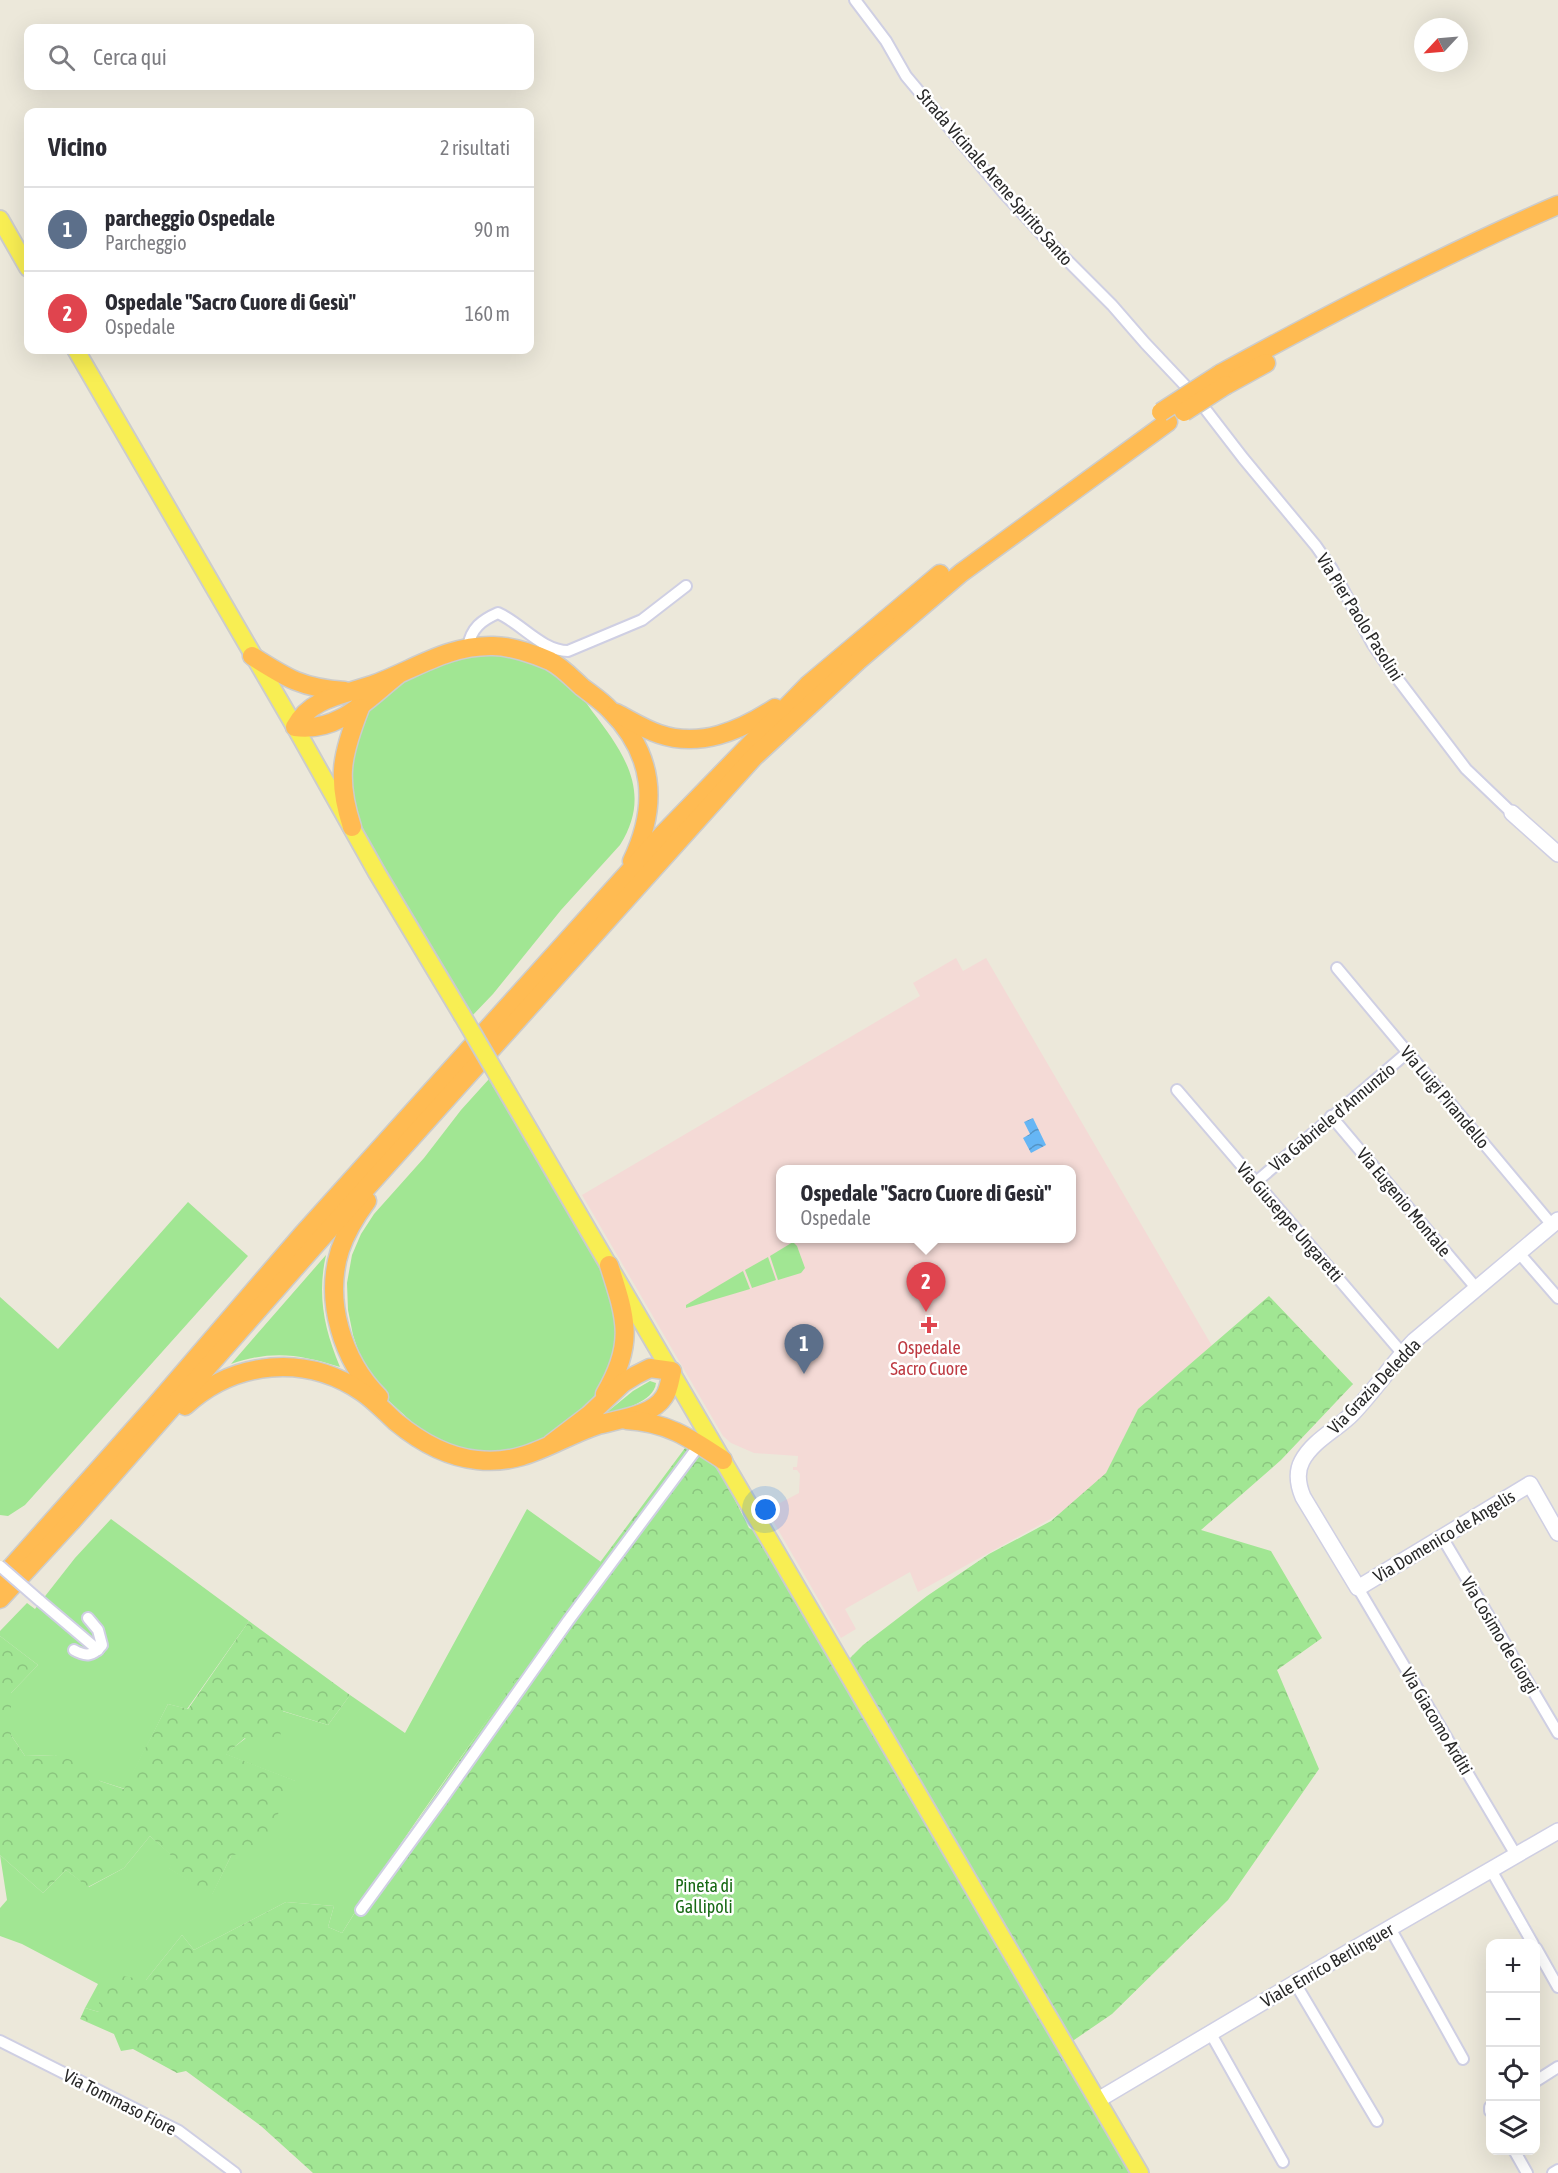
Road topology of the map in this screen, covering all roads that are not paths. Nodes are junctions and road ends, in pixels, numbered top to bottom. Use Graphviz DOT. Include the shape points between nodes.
graph roads {
  1 [pos="855,0"];
  2 [pos="1558,205"];
  3 [pos="1558,218"];
  4 [pos="0,219"];
  5 [pos="24,261"];
  6 [pos="78,354"];
  7 [pos="1223,380"];
  8 [pos="1196,397"];
  9 [pos="1164,417"];
  10 [pos="686,586"];
  11 [pos="468,647"];
  12 [pos="252,656"];
  13 [pos="399,674"];
  14 [pos="808,685"];
  15 [pos="346,691"];
  16 [pos="360,708"];
  17 [pos="611,710"];
  18 [pos="295,727"];
  19 [pos="1512,813"];
  20 [pos="352,827"];
  21 [pos="1558,854"];
  22 [pos="623,879"];
  23 [pos="1337,968"];
  24 [pos="1408,1052"];
  25 [pos="455,1090"];
  26 [pos="1177,1090"];
  27 [pos="1331,1116"];
  28 [pos="1256,1182"];
  29 [pos="1555,1223"];
  30 [pos="1519,1253"];
  31 [pos="609,1265"];
  32 [pos="1477,1289"];
  33 [pos="1558,1298"];
  34 [pos="1402,1353"];
  35 [pos="672,1371"];
  36 [pos="589,1415"];
  37 [pos="618,1420"];
  38 [pos="423,1440"];
  39 [pos="551,1444"];
  40 [pos="700,1444"];
  41 [pos="723,1460"];
  42 [pos="71,1522"];
  43 [pos="1558,1533"];
  44 [pos="1442,1537"];
  45 [pos="0,1566"];
  46 [pos="0,1580"];
  47 [pos="1358,1588"];
  48 [pos="0,1599"];
  49 [pos="88,1618"];
  50 [pos="74,1650"];
  51 [pos="98,1650"];
  52 [pos="1558,1732"];
  53 [pos="1558,1831"];
  54 [pos="1516,1855"];
  55 [pos="1491,1870"];
  56 [pos="361,1910"];
  57 [pos="1390,1928"];
  58 [pos="1530,1939"];
  59 [pos="1540,1955"];
  60 [pos="1295,1983"];
  61 [pos="1558,1987"];
  62 [pos="1211,2034"];
  63 [pos="0,2041"];
  64 [pos="1463,2059"];
  65 [pos="1558,2067"];
  66 [pos="1540,2078"];
  67 [pos="1098,2100"];
  68 [pos="1377,2121"];
  69 [pos="1516,2155"];
  70 [pos="1283,2162"];
  71 [pos="1558,2170"];
  72 [pos="235,2173"];
  73 [pos="1140,2173"];
  74 [pos="1527,2173"];
  75 [pos="1553,2173"];
  1 -- 8 [label="street, Strada Vicinale Arene Spirito Santo" via="906,76 1002,192"];
  2 -- 7 [label="highway" via="1350,303"];
  3 -- 7 [label="highway" via="1440,270"];
  4 -- 5 [label="main road"];
  6 -- 12 [label="main road"];
  7 -- 9 [label="highway, bridge"];
  8 -- 19 [label="street, Via Pier Paolo Pasolini" via="1316,546 1386,665 1467,769"];
  9 -- 14 [label="highway" via="952,564"];
  9 -- 25 [label="highway" via="961,573 858,660 754,757"];
  10 -- 11 [label="street" via="642,620 568,651 546,643 498,613 477,626"];
  11 -- 13 [label="highway" via="445,652"];
  11 -- 17 [label="highway" via="495,646 550,662"];
  12 -- 15 [label="highway" via="300,685"];
  12 -- 18 [label="main road"];
  13 -- 15 [label="highway"];
  13 -- 16 [label="highway"];
  14 -- 17 [label="highway" via="749,725 706,738 660,734"];
  14 -- 22 [label="highway"];
  15 -- 18 [label="highway" via="310,707"];
  16 -- 18 [label="highway" via="321,727"];
  16 -- 20 [label="highway" via="343,759 343,791"];
  17 -- 22 [label="highway" via="642,757 648,783 648,814 640,844"];
  18 -- 20 [label="main road"];
  19 -- 21 [label="street, Via Pier Paolo Pasolini"];
  20 -- 31 [label="main road, bridge"];
  22 -- 46 [label="highway" via="301,1236"];
  23 -- 24 [label="street, Via Luigi Pirandello"];
  24 -- 27 [label="street, Via Gabriele d'Annunzio"];
  24 -- 29 [label="street, Via Luigi Pirandello"];
  25 -- 38 [label="highway" via="435,1123 356,1217 335,1274 337,1317 352,1361 372,1390"];
  25 -- 42 [label="highway"];
  26 -- 28 [label="street, Via Giuseppe Ungaretti"];
  27 -- 28 [label="street, Via Gabriele d'Annunzio"];
  27 -- 32 [label="street, Via Eugenio Montale"];
  28 -- 34 [label="street, Via Giuseppe Ungaretti"];
  29 -- 30 [label="street, Via Grazia Deledda"];
  30 -- 32 [label="street, Via Grazia Deledda"];
  30 -- 33 [label="street"];
  31 -- 35 [label="main road"];
  31 -- 36 [label="highway" via="624,1311 626,1335 613,1381"];
  32 -- 34 [label="street, Via Grazia Deledda"];
  34 -- 47 [label="street, Via Grazia Deledda" via="1354,1412 1314,1445 1299,1470 1303,1497"];
  35 -- 36 [label="highway" via="642,1371"];
  35 -- 37 [label="highway" via="662,1401 645,1412"];
  35 -- 41 [label="main road"];
  36 -- 39 [label="highway"];
  37 -- 39 [label="highway"];
  37 -- 40 [label="highway" via="669,1427"];
  38 -- 39 [label="highway" via="457,1457 494,1461 522,1457"];
  38 -- 42 [label="highway" via="340,1379 290,1366 250,1369 214,1384 187,1404 119,1480"];
  40 -- 41 [label="highway"];
  40 -- 56 [label="street"];
  41 -- 67 [label="main road"];
  42 -- 48 [label="highway"];
  43 -- 44 [label="street, Via Domenico de Angelis" via="1530,1484"];
  44 -- 47 [label="street, Via Domenico de Angelis"];
  44 -- 52 [label="street, Via Cosimo de Giorgi"];
  45 -- 51 [label="street, bridge"];
  47 -- 54 [label="street, Via Giacomo Arditi"];
  49 -- 51 [label="street" via="101,1637"];
  50 -- 51 [label="street" via="92,1655"];
  53 -- 54 [label="street, Viale Enrico Berlinguer"];
  54 -- 55 [label="street, Viale Enrico Berlinguer"];
  55 -- 57 [label="street, Viale Enrico Berlinguer"];
  55 -- 58 [label="street"];
  57 -- 60 [label="street, Viale Enrico Berlinguer"];
  57 -- 64 [label="street"];
  59 -- 61 [label="street"];
  60 -- 62 [label="street, Viale Enrico Berlinguer"];
  60 -- 68 [label="street"];
  62 -- 67 [label="street, Viale Enrico Berlinguer"];
  62 -- 70 [label="street"];
  63 -- 72 [label="street, Via Tommaso Fiore" via="178,2132"];
  65 -- 66 [label="street"];
  67 -- 73 [label="main road"];
  69 -- 74 [label="street"];
  71 -- 75 [label="street"];
}
